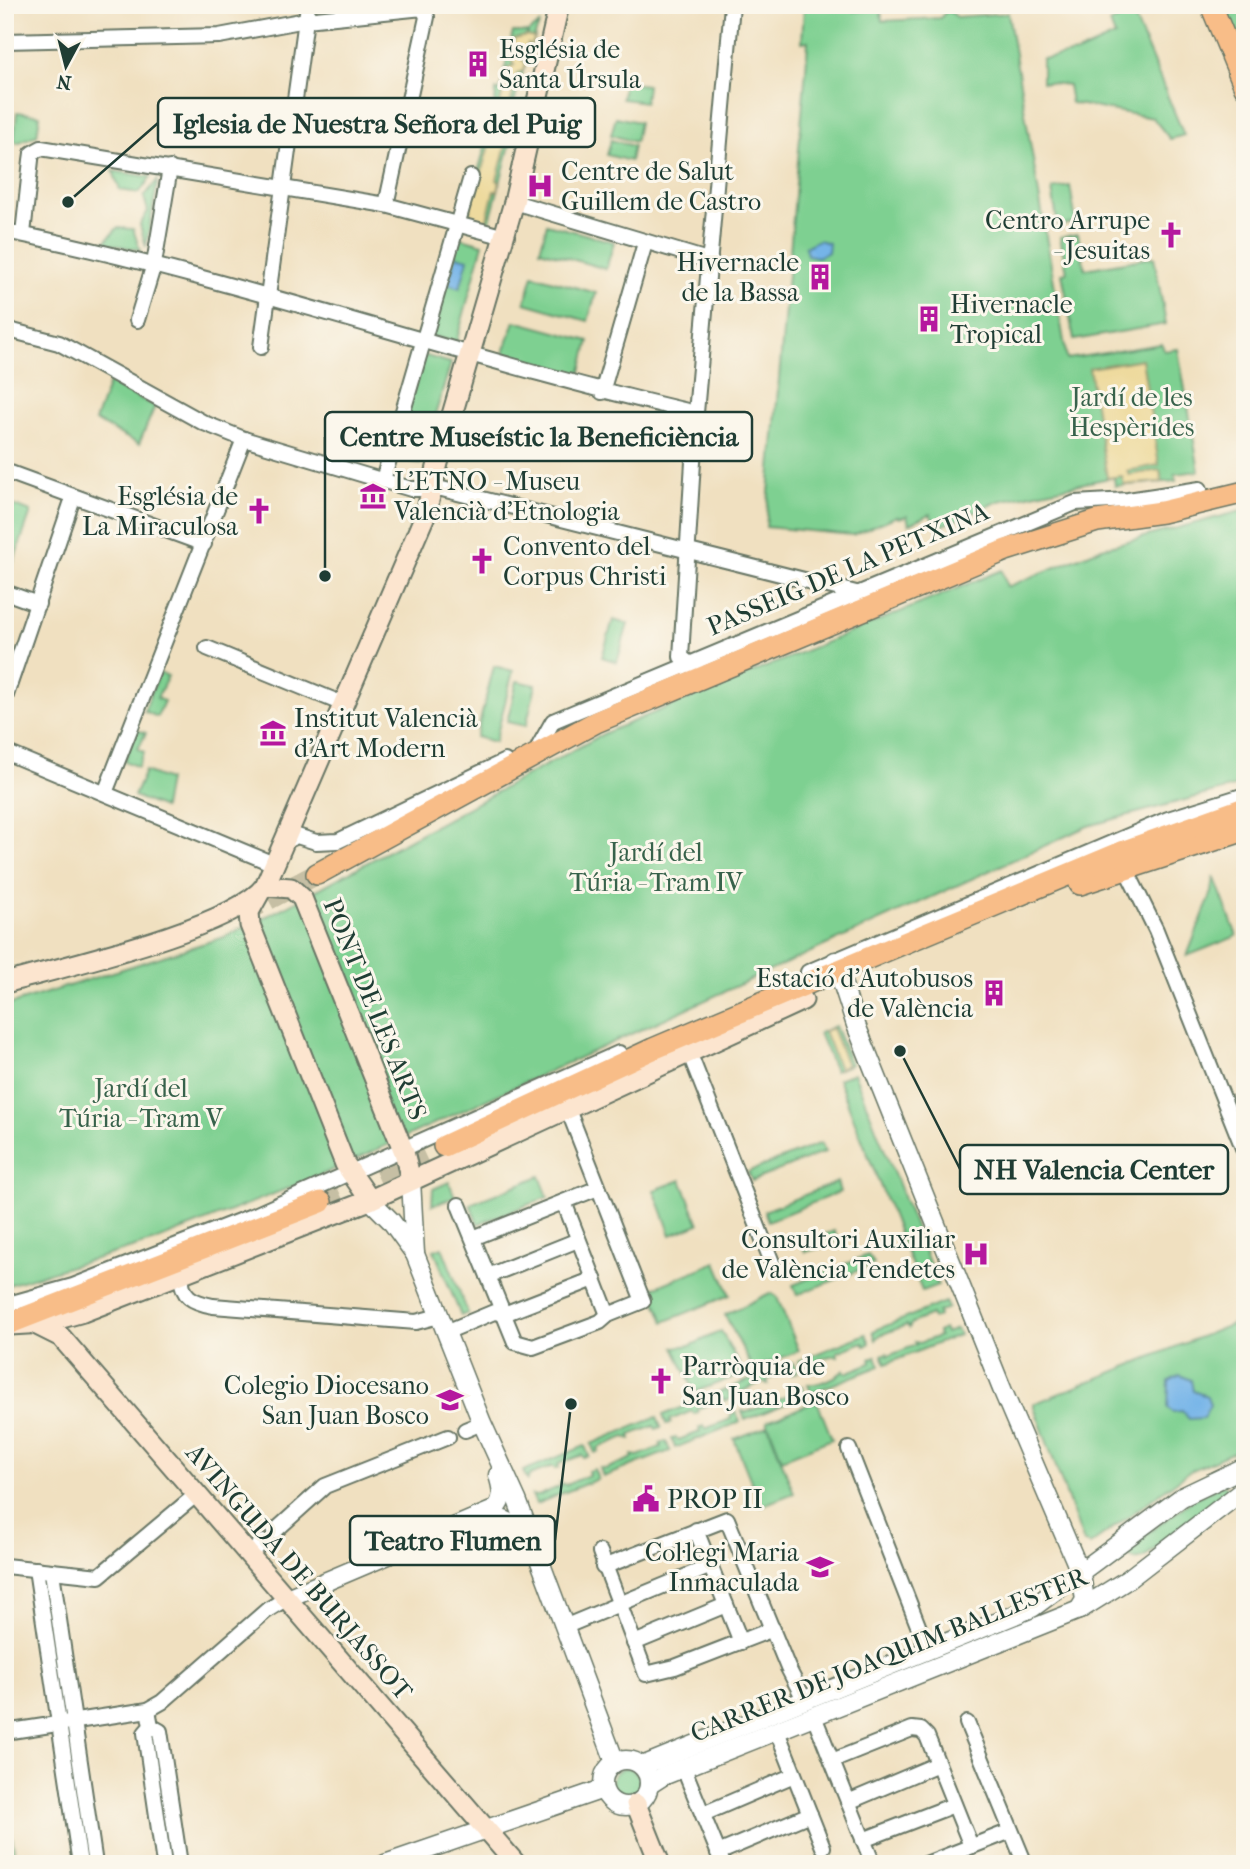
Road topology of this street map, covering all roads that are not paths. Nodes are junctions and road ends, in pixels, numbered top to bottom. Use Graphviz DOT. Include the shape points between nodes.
graph roads {
  1 [pos="559,5"];
  2 [pos="732,5"];
  3 [pos="1211,5"];
  4 [pos="307,12"];
  5 [pos="5,41"];
  6 [pos="1245,87"];
  7 [pos="170,169"];
  8 [pos="471,177"];
  9 [pos="284,187"];
  10 [pos="514,202"];
  11 [pos="386,205"];
  12 [pos="458,225"];
  13 [pos="5,231"];
  14 [pos="23,234"];
  15 [pos="505,237"];
  16 [pos="645,243"];
  17 [pos="711,261"];
  18 [pos="154,264"];
  19 [pos="269,297"];
  20 [pos="137,320"];
  21 [pos="5,329"];
  22 [pos="422,342"];
  23 [pos="261,347"];
  24 [pos="470,356"];
  25 [pos="602,392"];
  26 [pos="696,413"];
  27 [pos="244,439"];
  28 [pos="5,471"];
  29 [pos="1245,479"];
  30 [pos="383,480"];
  31 [pos="1200,489"];
  32 [pos="432,490"];
  33 [pos="1245,492"];
  34 [pos="73,498"];
  35 [pos="204,544"];
  36 [pos="689,550"];
  37 [pos="1006,550"];
  38 [pos="5,592"];
  39 [pos="869,599"];
  40 [pos="38,604"];
  41 [pos="207,648"];
  42 [pos="699,671"];
  43 [pos="5,698"];
  44 [pos="343,704"];
  45 [pos="596,722"];
  46 [pos="539,746"];
  47 [pos="5,752"];
  48 [pos="106,793"];
  49 [pos="1245,795"];
  50 [pos="1204,807"];
  51 [pos="1245,808"];
  52 [pos="1245,830"];
  53 [pos="286,841"];
  54 [pos="1123,860"];
  55 [pos="276,864"];
  56 [pos="317,874"];
  57 [pos="263,890"];
  58 [pos="839,971"];
  59 [pos="5,984"];
  60 [pos="803,1000"];
  61 [pos="690,1052"];
  62 [pos="563,1101"];
  63 [pos="401,1145"];
  64 [pos="444,1146"];
  65 [pos="1245,1153"];
  66 [pos="347,1169"];
  67 [pos="411,1180"];
  68 [pos="598,1188"];
  69 [pos="370,1199"];
  70 [pos="321,1202"];
  71 [pos="564,1202"];
  72 [pos="459,1205"];
  73 [pos="473,1238"];
  74 [pos="578,1240"];
  75 [pos="415,1254"];
  76 [pos="775,1270"];
  77 [pos="182,1274"];
  78 [pos="488,1276"];
  79 [pos="594,1279"];
  80 [pos="504,1314"];
  81 [pos="8,1315"];
  82 [pos="608,1315"];
  83 [pos="35,1324"];
  84 [pos="442,1324"];
  85 [pos="484,1427"];
  86 [pos="465,1430"];
  87 [pos="449,1437"];
  88 [pos="849,1449"];
  89 [pos="1245,1467"];
  90 [pos="1245,1489"];
  91 [pos="198,1493"];
  92 [pos="458,1527"];
  93 [pos="696,1530"];
  94 [pos="275,1532"];
  95 [pos="1128,1539"];
  96 [pos="535,1550"];
  97 [pos="600,1552"];
  98 [pos="1148,1563"];
  99 [pos="5,1566"];
  100 [pos="711,1566"];
  101 [pos="603,1567"];
  102 [pos="36,1569"];
  103 [pos="52,1572"];
  104 [pos="1081,1574"];
  105 [pos="287,1598"];
  106 [pos="618,1604"];
  107 [pos="726,1605"];
  108 [pos="1079,1610"];
  109 [pos="564,1627"];
  110 [pos="773,1629"];
  111 [pos="741,1642"];
  112 [pos="634,1643"];
  113 [pos="928,1651"];
  114 [pos="810,1709"];
  115 [pos="148,1710"];
  116 [pos="66,1723"];
  117 [pos="967,1723"];
  118 [pos="151,1726"];
  119 [pos="777,1731"];
  120 [pos="5,1732"];
  121 [pos="832,1761"];
  122 [pos="615,1762"];
  123 [pos="938,1764"];
  124 [pos="642,1766"];
  125 [pos="684,1769"];
  126 [pos="794,1775"];
  127 [pos="649,1785"];
  128 [pos="603,1789"];
  129 [pos="848,1802"];
  130 [pos="636,1804"];
  131 [pos="954,1805"];
  132 [pos="702,1814"];
  133 [pos="810,1814"];
  134 [pos="486,1830"];
  135 [pos="1011,1831"];
  136 [pos="863,1840"];
  137 [pos="455,1842"];
  138 [pos="971,1846"];
  139 [pos="823,1847"];
  140 [pos="721,1858"];
  141 [pos="80,1864"];
  142 [pos="94,1864"];
  143 [pos="164,1864"];
  144 [pos="180,1864"];
  145 [pos="385,1864"];
  146 [pos="419,1864"];
  147 [pos="516,1864"];
  148 [pos="660,1864"];
  149 [pos="873,1864"];
  150 [pos="926,1864"];
  151 [pos="1025,1864"];
  1 -- 10 [label="main road"];
  2 -- 17 [label="street"];
  3 -- 6 [label="main road"];
  4 -- 5 [label="street" via="219,36"];
  4 -- 9 [label="street"];
  4 -- 11 [label="street" via="423,8 427,17"];
  7 -- 9 [label="street"];
  7 -- 14 [label="street" via="41,148 31,160"];
  7 -- 18 [label="street"];
  8 -- 12 [label="street"];
  9 -- 11 [label="street"];
  9 -- 19 [label="street"];
  10 -- 15 [label="main road"];
  10 -- 16 [label="street"];
  11 -- 12 [label="street"];
  12 -- 15 [label="street"];
  12 -- 22 [label="street"];
  13 -- 14 [label="street"];
  14 -- 18 [label="street"];
  15 -- 24 [label="main road"];
  16 -- 17 [label="street"];
  16 -- 25 [label="street"];
  17 -- 26 [label="street"];
  18 -- 19 [label="street"];
  18 -- 20 [label="street"];
  19 -- 22 [label="street"];
  19 -- 23 [label="street"];
  21 -- 27 [label="street" via="74,351 204,423"];
  22 -- 24 [label="street"];
  22 -- 30 [label="street"];
  24 -- 25 [label="street"];
  24 -- 32 [label="main road"];
  25 -- 26 [label="street"];
  26 -- 36 [label="street"];
  27 -- 30 [label="street"];
  27 -- 35 [label="street"];
  28 -- 34 [label="street"];
  29 -- 31 [label="main road, PASSEIG DE LA PETXINA"];
  30 -- 32 [label="street"];
  31 -- 37 [label="main road, PASSEIG DE LA PETXINA" via="1078,516"];
  31 -- 39 [label="street, PASSEIG DE LA PETXINA" via="1075,503"];
  32 -- 36 [label="street"];
  32 -- 44 [label="main road"];
  33 -- 37 [label="main road, PASSEIG DE LA PETXINA" via="1163,512 1097,521"];
  34 -- 35 [label="street"];
  34 -- 40 [label="street"];
  35 -- 48 [label="street"];
  36 -- 39 [label="street"];
  36 -- 42 [label="street" via="681,657"];
  37 -- 39 [label="main road, PASSEIG DE LA PETXINA"];
  38 -- 40 [label="street"];
  39 -- 42 [label="main road, PASSEIG DE LA PETXINA"];
  40 -- 43 [label="street"];
  41 -- 44 [label="street"];
  42 -- 45 [label="main road, PASSEIG DE LA PETXINA"];
  42 -- 46 [label="street, PASSEIG DE LA PETXINA" via="553,720"];
  44 -- 53 [label="main road"];
  45 -- 46 [label="street, PASSEIG DE LA PETXINA"];
  45 -- 56 [label="main road, PASSEIG DE LA PETXINA"];
  46 -- 53 [label="street, PASSEIG DE LA PETXINA" via="338,841 316,842 297,836"];
  47 -- 48 [label="street"];
  48 -- 55 [label="street"];
  49 -- 50 [label="street"];
  50 -- 54 [label="street" via="1131,840"];
  50 -- 58 [label="street" via="1134,833"];
  51 -- 54 [label="main road"];
  52 -- 54 [label="main road"];
  53 -- 55 [label="main road"];
  54 -- 58 [label="main road" via="1060,892"];
  54 -- 65 [label="street" via="1156,930"];
  55 -- 57 [label="main road"];
  57 -- 59 [label="main road" via="239,907 196,926"];
  57 -- 63 [label="main road, PONT DE LES ARTS" via="291,888 302,898"];
  57 -- 66 [label="main road" via="249,912 250,925"];
  58 -- 60 [label="main road"];
  58 -- 62 [label="main road" via="653,1049"];
  58 -- 63 [label="street" via="625,1051"];
  58 -- 104 [label="street" via="856,1025 1002,1389"];
  60 -- 61 [label="main road"];
  60 -- 62 [label="main road" via="736,1022"];
  61 -- 62 [label="main road"];
  61 -- 76 [label="street"];
  62 -- 64 [label="main road"];
  62 -- 67 [label="main road"];
  62 -- 68 [label="street"];
  63 -- 66 [label="street"];
  63 -- 67 [label="main road, PONT DE LES ARTS"];
  66 -- 69 [label="main road"];
  66 -- 81 [label="street" via="190,1241"];
  67 -- 69 [label="main road"];
  67 -- 75 [label="street"];
  68 -- 71 [label="street"];
  68 -- 82 [label="street" via="643,1301"];
  69 -- 75 [label="street"];
  69 -- 77 [label="main road"];
  70 -- 81 [label="main road"];
  71 -- 73 [label="street"];
  71 -- 74 [label="street"];
  72 -- 73 [label="street"];
  73 -- 78 [label="street"];
  74 -- 78 [label="street"];
  74 -- 79 [label="street"];
  75 -- 84 [label="street"];
  77 -- 83 [label="main road" via="83,1312"];
  77 -- 84 [label="street" via="190,1300 213,1306"];
  78 -- 80 [label="street"];
  79 -- 80 [label="street"];
  79 -- 82 [label="street"];
  80 -- 82 [label="street" via="515,1342 533,1347"];
  80 -- 84 [label="street" via="494,1312"];
  81 -- 83 [label="main road"];
  83 -- 91 [label="main road, AVINGUDA DE BURJASSOT" via="61,1337"];
  84 -- 85 [label="street"];
  85 -- 86 [label="street"];
  85 -- 92 [label="street" via="502,1487 500,1504"];
  85 -- 96 [label="street"];
  87 -- 94 [label="street" via="325,1486"];
  88 -- 113 [label="street"];
  89 -- 95 [label="street, CARRER DE JOAQUIM BALLESTER" via="1182,1497"];
  90 -- 98 [label="street, CARRER DE JOAQUIM BALLESTER"];
  91 -- 103 [label="street" via="99,1576"];
  91 -- 105 [label="main road, AVINGUDA DE BURJASSOT" via="257,1548"];
  92 -- 96 [label="street" via="503,1519"];
  92 -- 105 [label="street"];
  93 -- 100 [label="street"];
  93 -- 101 [label="street"];
  93 -- 110 [label="street" via="727,1519"];
  95 -- 98 [label="street" via="1123,1552 1128,1562"];
  95 -- 104 [label="street, CARRER DE JOAQUIM BALLESTER"];
  96 -- 109 [label="street"];
  97 -- 101 [label="street"];
  98 -- 108 [label="street, CARRER DE JOAQUIM BALLESTER"];
  99 -- 102 [label="street"];
  100 -- 106 [label="street"];
  100 -- 107 [label="street"];
  101 -- 106 [label="street"];
  102 -- 103 [label="street"];
  102 -- 116 [label="street"];
  103 -- 116 [label="street"];
  104 -- 108 [label="street" via="1086,1600"];
  104 -- 113 [label="street, CARRER DE JOAQUIM BALLESTER" via="1032,1608"];
  105 -- 115 [label="street"];
  105 -- 134 [label="main road, AVINGUDA DE BURJASSOT"];
  106 -- 109 [label="street"];
  106 -- 112 [label="street"];
  107 -- 111 [label="street"];
  107 -- 112 [label="street"];
  108 -- 114 [label="street, CARRER DE JOAQUIM BALLESTER"];
  109 -- 122 [label="street"];
  110 -- 111 [label="street"];
  110 -- 114 [label="street"];
  111 -- 112 [label="street" via="646,1674"];
  113 -- 114 [label="street, CARRER DE JOAQUIM BALLESTER"];
  114 -- 119 [label="street, CARRER DE JOAQUIM BALLESTER"];
  114 -- 121 [label="street"];
  114 -- 124 [label="street, CARRER DE JOAQUIM BALLESTER"];
  115 -- 116 [label="street"];
  115 -- 118 [label="street"];
  116 -- 120 [label="street"];
  116 -- 141 [label="street"];
  116 -- 142 [label="street"];
  117 -- 135 [label="street"];
  118 -- 143 [label="street" via="145,1733"];
  118 -- 144 [label="street" via="160,1731"];
  119 -- 125 [label="street, CARRER DE JOAQUIM BALLESTER"];
  119 -- 126 [label="street"];
  121 -- 123 [label="street" via="921,1730"];
  121 -- 129 [label="street"];
  122 -- 124 [label="street" via="629,1760"];
  122 -- 128 [label="street" via="603,1776"];
  123 -- 129 [label="street"];
  123 -- 131 [label="street"];
  124 -- 127 [label="street"];
  125 -- 127 [label="street, CARRER DE JOAQUIM BALLESTER"];
  125 -- 132 [label="street"];
  126 -- 132 [label="street"];
  126 -- 133 [label="street"];
  127 -- 130 [label="street"];
  128 -- 130 [label="street" via="612,1802"];
  128 -- 134 [label="street"];
  129 -- 136 [label="street"];
  130 -- 148 [label="main road"];
  131 -- 136 [label="street"];
  131 -- 138 [label="street"];
  132 -- 140 [label="street"];
  133 -- 139 [label="street"];
  133 -- 140 [label="street"];
  134 -- 137 [label="street"];
  134 -- 147 [label="main road, AVINGUDA DE BURJASSOT"];
  135 -- 138 [label="street"];
  135 -- 151 [label="street"];
  136 -- 149 [label="street"];
  137 -- 145 [label="street"];
  137 -- 146 [label="street"];
  138 -- 150 [label="street"];
}
